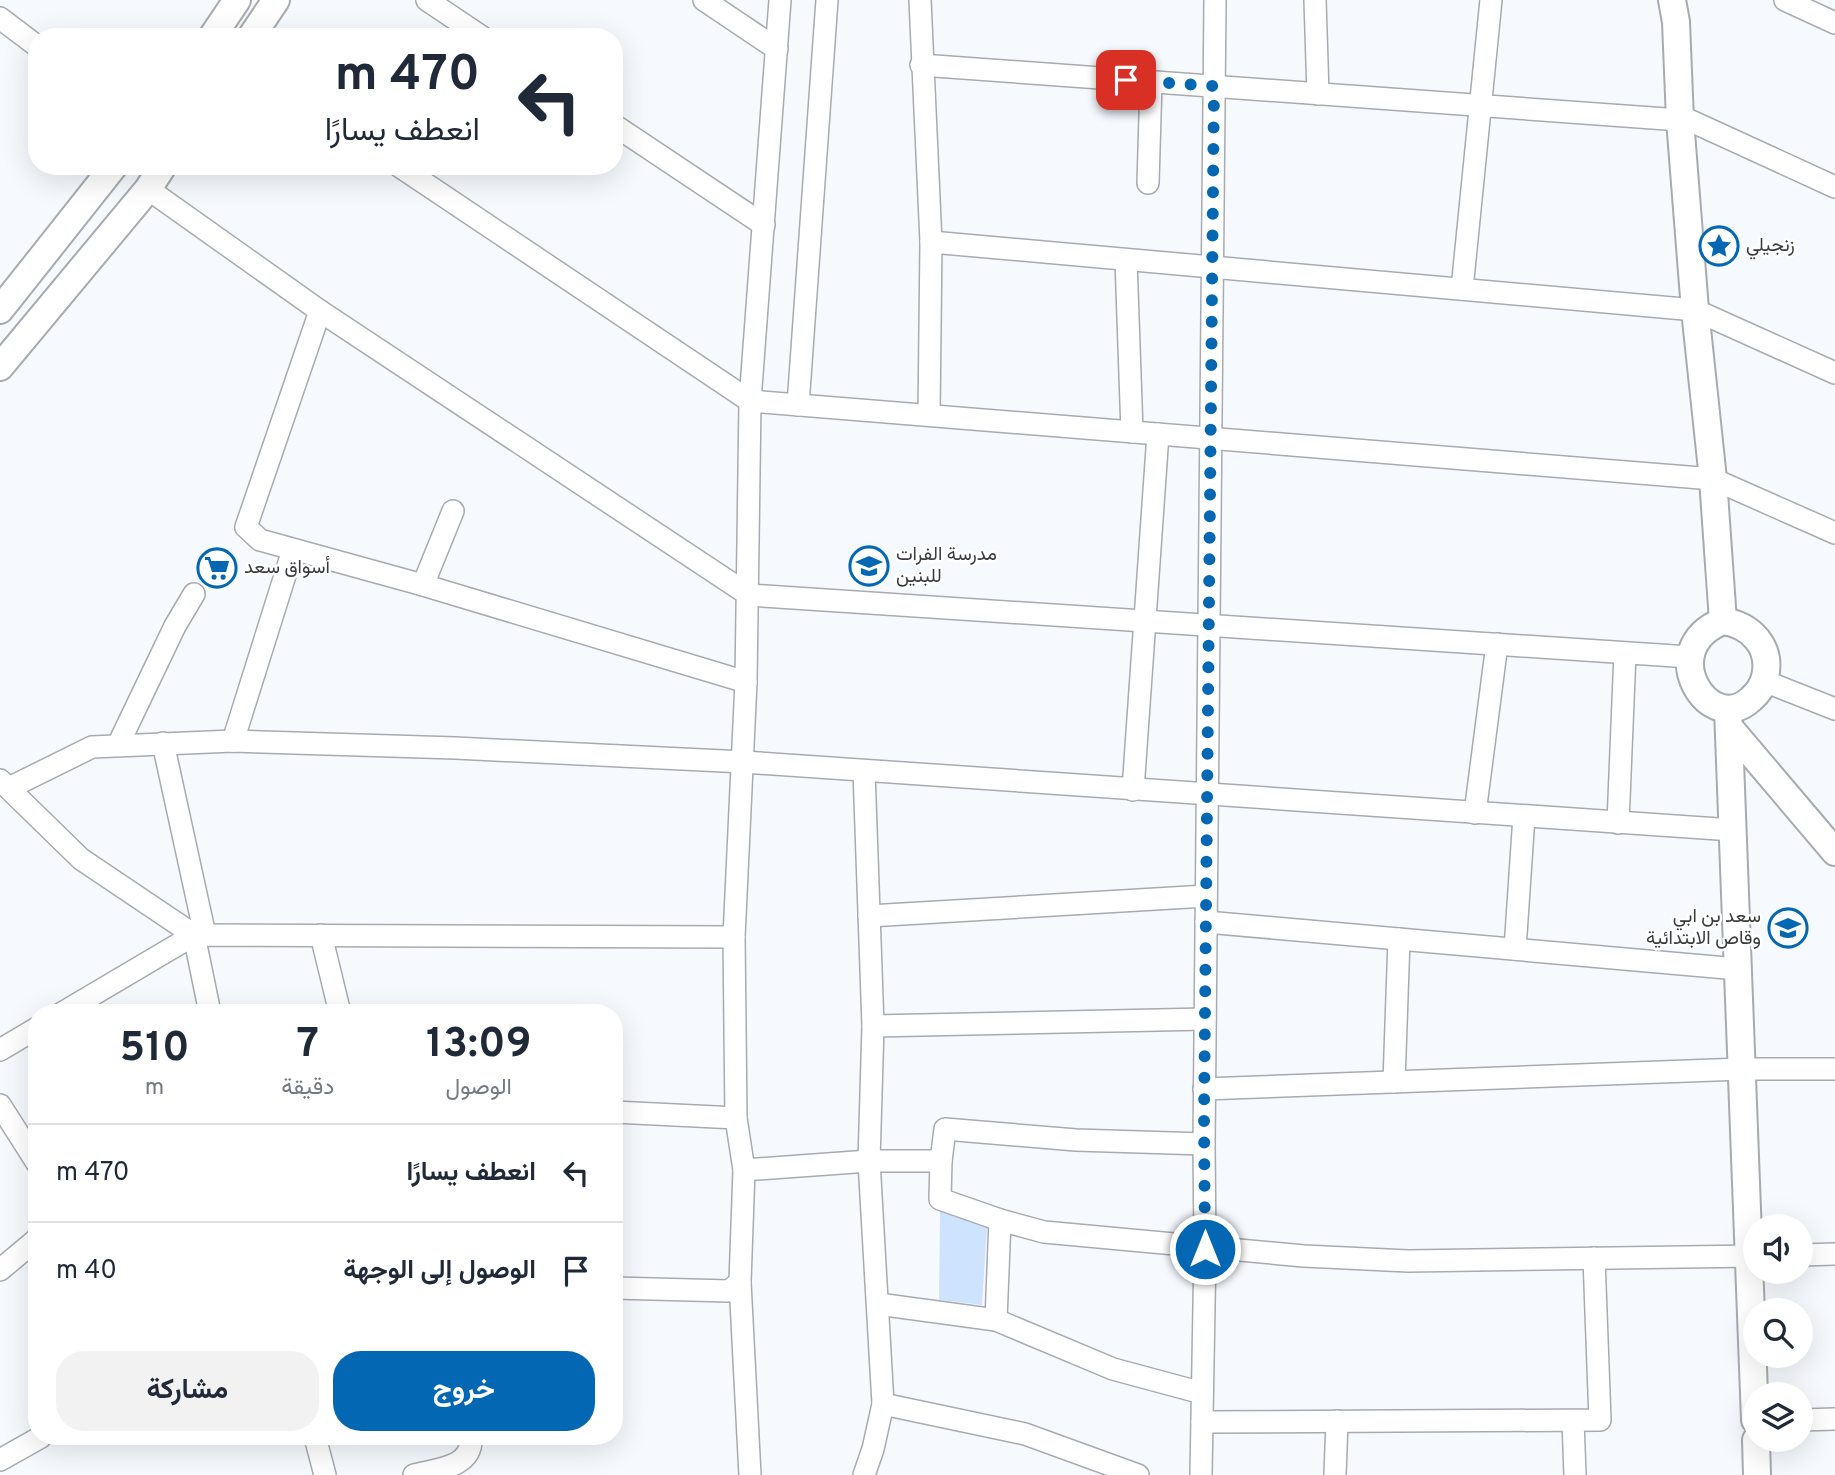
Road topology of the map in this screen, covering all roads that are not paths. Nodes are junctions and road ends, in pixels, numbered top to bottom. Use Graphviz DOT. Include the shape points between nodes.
graph roads {
  1 [pos="237,0"];
  2 [pos="276,0"];
  3 [pos="427,0"];
  4 [pos="704,0"];
  5 [pos="780,0"];
  6 [pos="827,0"];
  7 [pos="920,0"];
  8 [pos="1215,0"];
  9 [pos="1315,0"];
  10 [pos="1491,0"];
  11 [pos="1672,0"];
  12 [pos="1785,0"];
  13 [pos="0,18"];
  14 [pos="1835,23"];
  15 [pos="218,28"];
  16 [pos="257,28"];
  17 [pos="469,28"];
  18 [pos="28,39"];
  19 [pos="777,49"];
  20 [pos="921,65"];
  21 [pos="1151,82"];
  22 [pos="1214,86"];
  23 [pos="1318,94"];
  24 [pos="1481,106"];
  25 [pos="1680,118"];
  26 [pos="623,131"];
  27 [pos="107,175"];
  28 [pos="157,175"];
  29 [pos="412,175"];
  30 [pos="1148,183"];
  31 [pos="1835,187"];
  32 [pos="148,188"];
  33 [pos="764,225"];
  34 [pos="931,243"];
  35 [pos="1126,260"];
  36 [pos="1212,267"];
  37 [pos="1462,289"];
  38 [pos="2,308"];
  39 [pos="1695,310"];
  40 [pos="320,312"];
  41 [pos="32,330"];
  42 [pos="0,367"];
  43 [pos="1835,373"];
  44 [pos="750,401"];
  45 [pos="798,405"];
  46 [pos="929,415"];
  47 [pos="1132,432"];
  48 [pos="1158,434"];
  49 [pos="1210,439"];
  50 [pos="1713,479"];
  51 [pos="453,511"];
  52 [pos="1835,533"];
  53 [pos="293,550"];
  54 [pos="423,585"];
  55 [pos="194,594"];
  56 [pos="749,595"];
  57 [pos="1144,621"];
  58 [pos="1723,621"];
  59 [pos="1209,625"];
  60 [pos="1497,644"];
  61 [pos="1625,653"];
  62 [pos="1690,657"];
  63 [pos="1764,681"];
  64 [pos="746,682"];
  65 [pos="1835,709"];
  66 [pos="1729,718"];
  67 [pos="233,741"];
  68 [pos="163,743"];
  69 [pos="118,744"];
  70 [pos="744,762"];
  71 [pos="864,771"];
  72 [pos="4,784"];
  73 [pos="1133,790"];
  74 [pos="1207,794"];
  75 [pos="1475,813"];
  76 [pos="1524,816"];
  77 [pos="1618,823"];
  78 [pos="1733,830"];
  79 [pos="1835,852"];
  80 [pos="1206,896"];
  81 [pos="869,916"];
  82 [pos="1206,922"];
  83 [pos="200,935"];
  84 [pos="321,935"];
  85 [pos="734,937"];
  86 [pos="1399,939"];
  87 [pos="1515,949"];
  88 [pos="1738,970"];
  89 [pos="78,1004"];
  90 [pos="209,1004"];
  91 [pos="338,1004"];
  92 [pos="1205,1019"];
  93 [pos="873,1026"];
  94 [pos="28,1033"];
  95 [pos="0,1050"];
  96 [pos="1742,1069"];
  97 [pos="1835,1069"];
  98 [pos="1394,1082"];
  99 [pos="1204,1089"];
  100 [pos="0,1105"];
  101 [pos="623,1112"];
  102 [pos="736,1118"];
  103 [pos="1204,1144"];
  104 [pos="28,1149"];
  105 [pos="869,1161"];
  106 [pos="941,1161"];
  107 [pos="744,1170"];
  108 [pos="1750,1214"];
  109 [pos="1000,1220"];
  110 [pos="28,1247"];
  111 [pos="1205,1249"];
  112 [pos="1835,1254"];
  113 [pos="1813,1255"];
  114 [pos="1743,1256"];
  115 [pos="1594,1258"];
  116 [pos="0,1270"];
  117 [pos="740,1282"];
  118 [pos="1753,1284"];
  119 [pos="623,1288"];
  120 [pos="878,1304"];
  121 [pos="996,1320"];
  122 [pos="1754,1382"];
  123 [pos="1202,1393"];
  124 [pos="883,1404"];
  125 [pos="1835,1419"];
  126 [pos="1573,1420"];
  127 [pos="1813,1420"];
  128 [pos="1337,1421"];
  129 [pos="1202,1422"];
  130 [pos="28,1444"];
  131 [pos="317,1445"];
  132 [pos="470,1445"];
  133 [pos="1756,1452"];
  134 [pos="0,1460"];
  135 [pos="325,1475"];
  136 [pos="414,1475"];
  137 [pos="750,1475"];
  138 [pos="864,1475"];
  139 [pos="1138,1475"];
  140 [pos="1201,1475"];
  141 [pos="1335,1475"];
  142 [pos="1575,1475"];
  143 [pos="1757,1475"];
  1 -- 15 [label="main road"];
  2 -- 16 [label="main road"];
  3 -- 17 [label="street"];
  4 -- 19 [label="street"];
  5 -- 19 [label="street"];
  6 -- 45 [label="street"];
  7 -- 20 [label="street"];
  8 -- 22 [label="street"];
  9 -- 23 [label="street"];
  10 -- 24 [label="street"];
  11 -- 25 [label="main road"];
  12 -- 14 [label="street"];
  13 -- 18 [label="street"];
  19 -- 33 [label="street"];
  20 -- 21 [label="street"];
  20 -- 34 [label="street"];
  21 -- 22 [label="street"];
  21 -- 30 [label="street"];
  22 -- 23 [label="street"];
  22 -- 36 [label="street"];
  23 -- 24 [label="street"];
  24 -- 25 [label="street"];
  24 -- 37 [label="street"];
  25 -- 31 [label="street"];
  25 -- 39 [label="main road"];
  26 -- 33 [label="street"];
  27 -- 38 [label="main road"];
  28 -- 32 [label="main road"];
  29 -- 44 [label="street"];
  32 -- 40 [label="street"];
  32 -- 41 [label="main road"];
  33 -- 44 [label="street"];
  34 -- 35 [label="street"];
  34 -- 46 [label="street"];
  35 -- 36 [label="street"];
  35 -- 47 [label="street"];
  36 -- 37 [label="street"];
  36 -- 49 [label="street"];
  37 -- 39 [label="street"];
  38 -- 41 [label="main road"];
  39 -- 43 [label="street"];
  39 -- 50 [label="main road"];
  40 -- 53 [label="street" via="246,527 260,540"];
  40 -- 56 [label="street"];
  41 -- 42 [label="main road"];
  44 -- 45 [label="street"];
  44 -- 56 [label="street"];
  45 -- 46 [label="street"];
  46 -- 47 [label="street"];
  47 -- 48 [label="street"];
  48 -- 49 [label="street"];
  48 -- 57 [label="street"];
  49 -- 50 [label="street"];
  49 -- 59 [label="street"];
  50 -- 52 [label="street"];
  50 -- 58 [label="main road"];
  51 -- 54 [label="street"];
  53 -- 54 [label="street"];
  53 -- 67 [label="street"];
  54 -- 64 [label="street"];
  55 -- 69 [label="street"];
  56 -- 57 [label="street"];
  56 -- 64 [label="street"];
  57 -- 59 [label="street"];
  57 -- 73 [label="street"];
  58 -- 62 [label="main road" via="1701,634"];
  58 -- 63 [label="main road" via="1737,623 1759,640 1767,667"];
  59 -- 60 [label="street"];
  59 -- 74 [label="street"];
  60 -- 61 [label="street"];
  60 -- 75 [label="street"];
  61 -- 62 [label="street"];
  61 -- 77 [label="street"];
  62 -- 66 [label="main road" via="1695,687"];
  63 -- 65 [label="street"];
  63 -- 66 [label="main road" via="1757,694"];
  64 -- 70 [label="street"];
  66 -- 78 [label="main road"];
  66 -- 79 [label="main road"];
  67 -- 68 [label="street"];
  67 -- 70 [label="street"];
  68 -- 69 [label="street"];
  68 -- 83 [label="street"];
  69 -- 72 [label="street" via="92,747"];
  70 -- 71 [label="street"];
  70 -- 85 [label="street"];
  71 -- 73 [label="street"];
  71 -- 81 [label="street"];
  72 -- 83 [label="street" via="81,859"];
  73 -- 74 [label="street"];
  74 -- 75 [label="street"];
  74 -- 80 [label="street"];
  75 -- 76 [label="street"];
  76 -- 77 [label="street"];
  76 -- 87 [label="street"];
  77 -- 78 [label="street"];
  78 -- 88 [label="main road"];
  80 -- 81 [label="street"];
  80 -- 82 [label="street"];
  81 -- 93 [label="street"];
  82 -- 86 [label="street"];
  82 -- 92 [label="street"];
  83 -- 84 [label="street"];
  83 -- 89 [label="street"];
  83 -- 90 [label="street"];
  84 -- 85 [label="street"];
  84 -- 91 [label="street"];
  85 -- 102 [label="street"];
  86 -- 87 [label="street"];
  86 -- 98 [label="street"];
  87 -- 88 [label="street"];
  88 -- 96 [label="main road"];
  92 -- 93 [label="street"];
  92 -- 99 [label="street"];
  93 -- 105 [label="street"];
  94 -- 95 [label="street"];
  96 -- 97 [label="street"];
  96 -- 98 [label="street"];
  96 -- 108 [label="main road"];
  98 -- 99 [label="street"];
  99 -- 103 [label="street"];
  100 -- 104 [label="street"];
  101 -- 102 [label="street"];
  102 -- 107 [label="street"];
  103 -- 106 [label="street" via="944,1129"];
  103 -- 111 [label="street"];
  105 -- 106 [label="street"];
  105 -- 107 [label="street"];
  105 -- 120 [label="street"];
  106 -- 109 [label="street" via="940,1199"];
  107 -- 117 [label="street"];
  109 -- 111 [label="street" via="1044,1232"];
  109 -- 121 [label="street"];
  110 -- 116 [label="street"];
  111 -- 115 [label="street" via="1408,1261"];
  111 -- 123 [label="street"];
  112 -- 113 [label="street"];
  114 -- 115 [label="street"];
  115 -- 126 [label="street" via="1600,1420"];
  117 -- 119 [label="street" via="729,1291"];
  117 -- 137 [label="street"];
  118 -- 122 [label="main road"];
  120 -- 121 [label="street"];
  120 -- 124 [label="street"];
  121 -- 123 [label="street" via="1113,1369"];
  123 -- 129 [label="street"];
  124 -- 138 [label="street"];
  124 -- 139 [label="street" via="1025,1434"];
  125 -- 127 [label="street"];
  126 -- 128 [label="street"];
  126 -- 142 [label="street"];
  128 -- 129 [label="street"];
  128 -- 141 [label="street"];
  129 -- 140 [label="street"];
  130 -- 134 [label="street"];
  131 -- 135 [label="street"];
  132 -- 136 [label="street" via="459,1462"];
  133 -- 143 [label="main road"];
}
